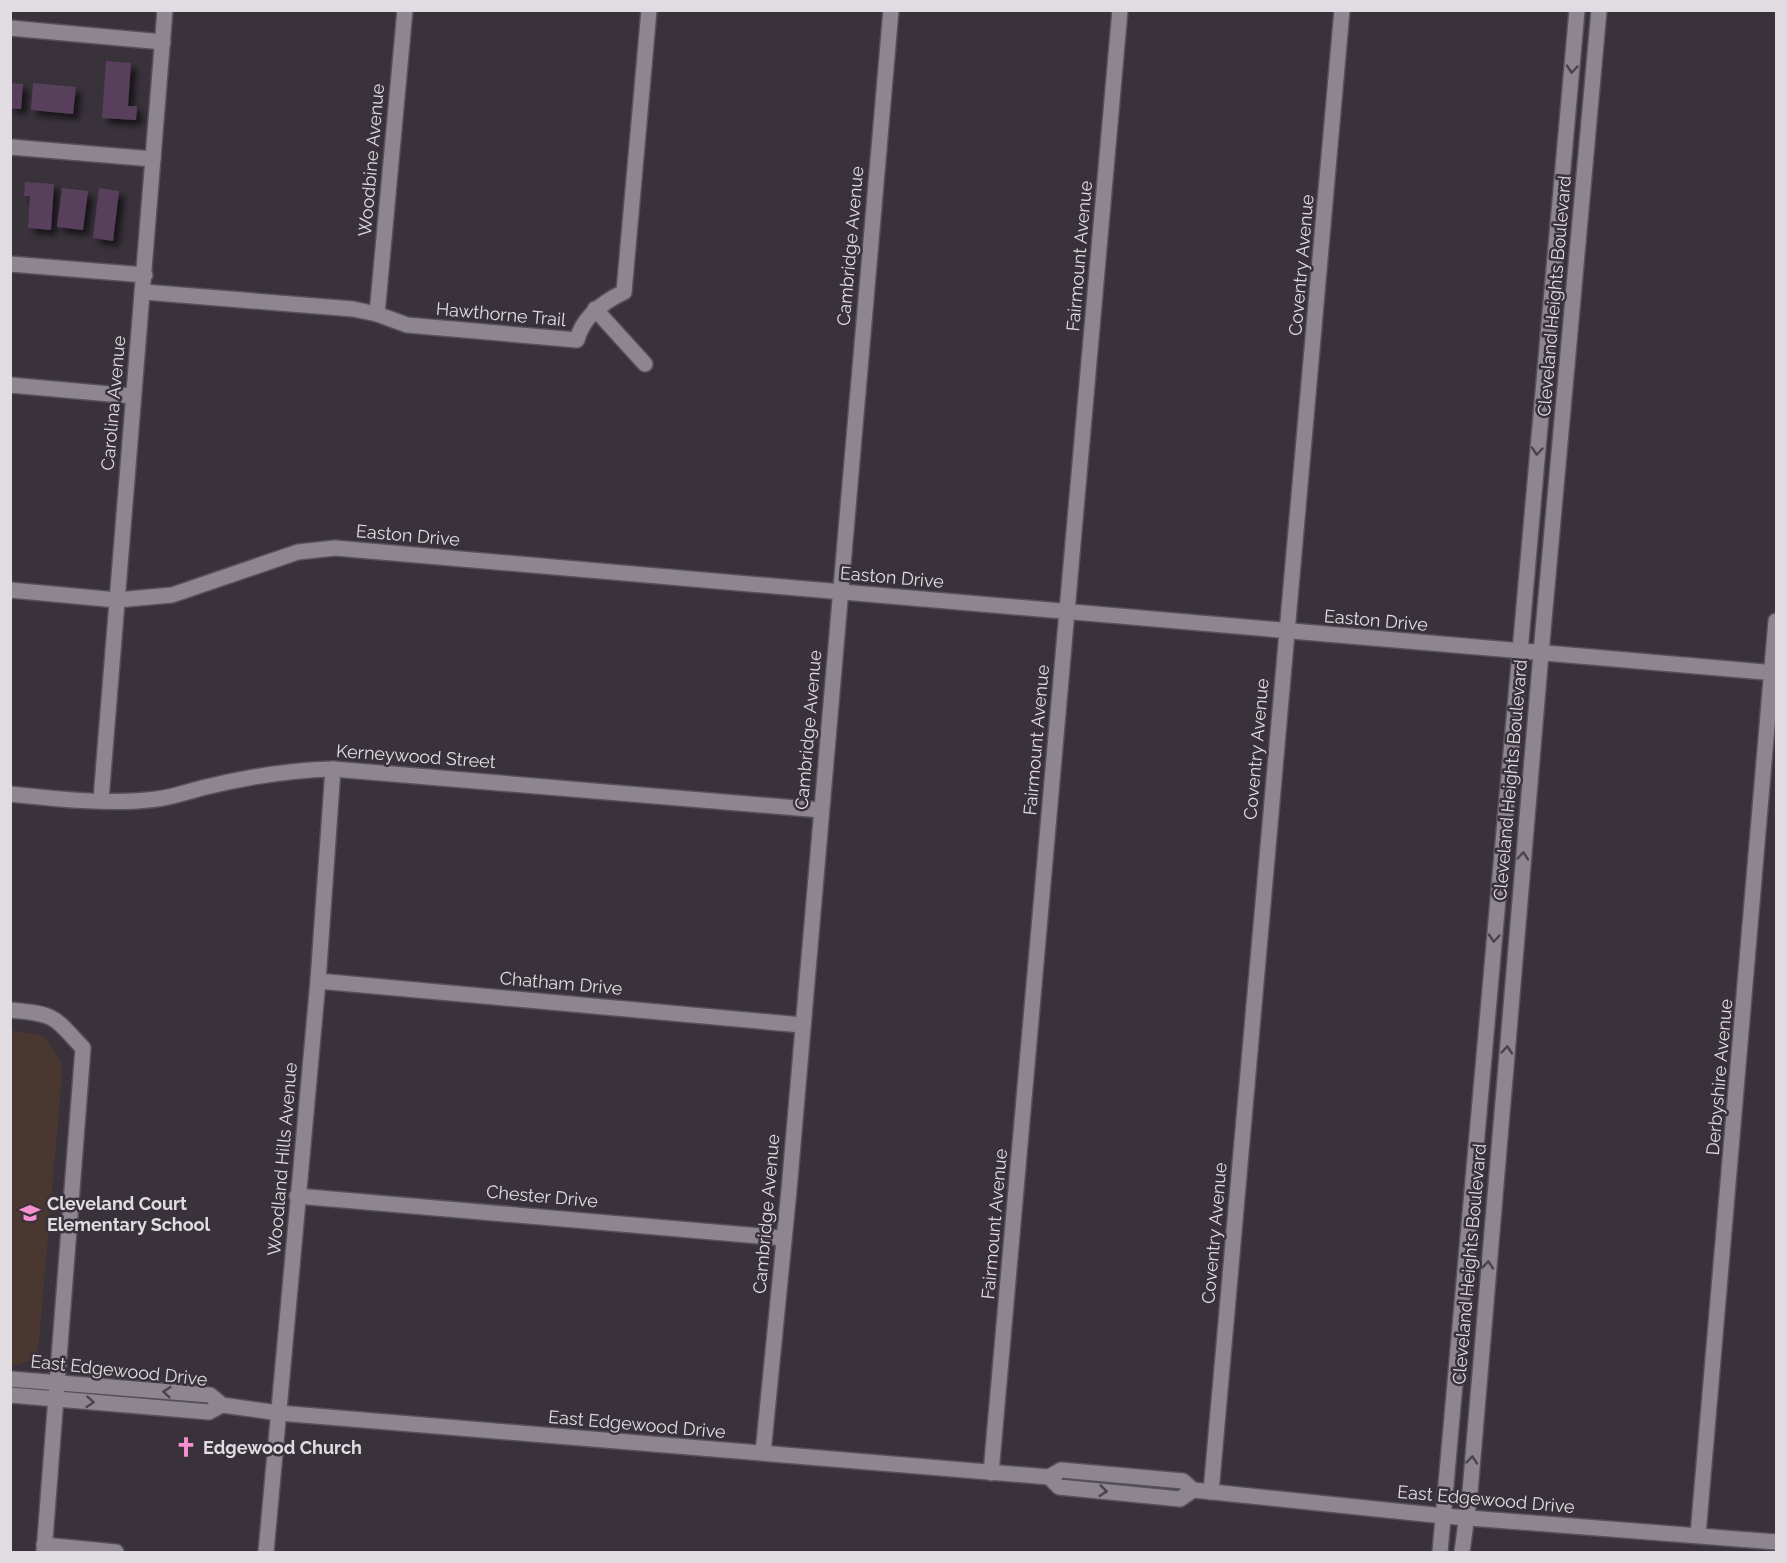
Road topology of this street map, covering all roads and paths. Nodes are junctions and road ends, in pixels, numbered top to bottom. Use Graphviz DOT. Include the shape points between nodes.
graph roads {
  1 [pos="165,10"];
  2 [pos="405,10"];
  3 [pos="649,10"];
  4 [pos="891,10"];
  5 [pos="1120,10"];
  6 [pos="1342,10"];
  7 [pos="1577,10"];
  8 [pos="1599,10"];
  9 [pos="10,28"];
  10 [pos="163,42"];
  11 [pos="10,147"];
  12 [pos="153,159"];
  13 [pos="1555,250"];
  14 [pos="1577,252"];
  15 [pos="10,264"];
  16 [pos="145,275"];
  17 [pos="144,292"];
  18 [pos="595,309"];
  19 [pos="377,314"];
  20 [pos="645,364"];
  21 [pos="10,385"];
  22 [pos="132,396"];
  23 [pos="10,590"];
  24 [pos="841,592"];
  25 [pos="117,600"];
  26 [pos="1066,613"];
  27 [pos="1776,621"];
  28 [pos="1286,632"];
  29 [pos="1519,651"];
  30 [pos="1541,653"];
  31 [pos="1774,673"];
  32 [pos="333,769"];
  33 [pos="10,795"];
  34 [pos="101,799"];
  35 [pos="821,810"];
  36 [pos="318,981"];
  37 [pos="10,1010"];
  38 [pos="802,1025"];
  39 [pos="1482,1083"];
  40 [pos="1504,1084"];
  41 [pos="297,1196"];
  42 [pos="783,1238"];
  43 [pos="10,1378"];
  44 [pos="57,1382"];
  45 [pos="10,1395"];
  46 [pos="56,1399"];
  47 [pos="222,1405"];
  48 [pos="279,1413"];
  49 [pos="763,1453"];
  50 [pos="992,1473"];
  51 [pos="1212,1492"];
  52 [pos="1444,1516"];
  53 [pos="1467,1518"];
  54 [pos="1698,1535"];
  55 [pos="1776,1542"];
  56 [pos="44,1549"];
  57 [pos="116,1552"];
  58 [pos="266,1552"];
  59 [pos="1440,1552"];
  60 [pos="1462,1552"];
  1 -- 10 [label="street, Carolina Avenue"];
  2 -- 19 [label="street, Woodbine Avenue"];
  3 -- 18 [label="street, Hawthorne Trail" via="624,292"];
  4 -- 24 [label="street, Cambridge Avenue"];
  5 -- 26 [label="street, Fairmount Avenue"];
  6 -- 28 [label="street, Coventry Avenue"];
  7 -- 13 [label="street, Cleveland Heights Boulevard, one-way"];
  8 -- 14 [label="street, Cleveland Heights Boulevard"];
  9 -- 10 [label="street"];
  10 -- 12 [label="street, Carolina Avenue"];
  11 -- 12 [label="street"];
  12 -- 16 [label="street, Carolina Avenue"];
  13 -- 14 [label="street"];
  13 -- 29 [label="street, Cleveland Heights Boulevard, one-way"];
  14 -- 30 [label="street, Cleveland Heights Boulevard"];
  15 -- 16 [label="street"];
  16 -- 17 [label="street, Carolina Avenue"];
  17 -- 19 [label="street, Hawthorne Trail"];
  17 -- 22 [label="street, Carolina Avenue"];
  18 -- 19 [label="street, Hawthorne Trail" via="577,340 407,325"];
  18 -- 20 [label="street"];
  21 -- 22 [label="street"];
  22 -- 25 [label="street, Carolina Avenue"];
  23 -- 25 [label="street, Easton Drive"];
  24 -- 25 [label="street, Easton Drive" via="335,548 298,552 172,595"];
  24 -- 26 [label="street, Easton Drive"];
  24 -- 35 [label="street, Cambridge Avenue"];
  25 -- 34 [label="street, Carolina Avenue"];
  26 -- 28 [label="street, Easton Drive"];
  26 -- 50 [label="street, Fairmount Avenue"];
  27 -- 31 [label="street, Derbyshire Avenue"];
  28 -- 29 [label="street, Easton Drive"];
  28 -- 51 [label="street, Coventry Avenue"];
  29 -- 30 [label="street, Easton Drive"];
  29 -- 39 [label="street, Cleveland Heights Boulevard, one-way"];
  30 -- 31 [label="street, Easton Drive"];
  40 -- 30 [label="street, Cleveland Heights Boulevard, one-way"];
  31 -- 54 [label="street, Derbyshire Avenue"];
  32 -- 34 [label="street, Kerneywood Street" via="272,775 154,800"];
  32 -- 35 [label="street, Kerneywood Street"];
  32 -- 36 [label="street, Woodland Hills Avenue"];
  33 -- 34 [label="street, Kerneywood Street"];
  35 -- 38 [label="street, Cambridge Avenue"];
  36 -- 38 [label="street, Chatham Drive"];
  36 -- 41 [label="street, Woodland Hills Avenue"];
  37 -- 44 [label="street" via="60,1020 83,1048"];
  38 -- 42 [label="street, Cambridge Avenue"];
  39 -- 40 [label="street"];
  39 -- 52 [label="street, Cleveland Heights Boulevard"];
  53 -- 40 [label="street, Cleveland Heights Boulevard, one-way"];
  41 -- 42 [label="street, Chester Drive"];
  41 -- 48 [label="street, Woodland Hills Avenue"];
  42 -- 49 [label="street, Cambridge Avenue"];
  43 -- 44 [label="street, East Edgewood Drive"];
  44 -- 46 [label="street"];
  47 -- 44 [label="street, East Edgewood Drive, one-way" via="210,1395"];
  45 -- 46 [label="street, East Edgewood Drive"];
  46 -- 47 [label="street, East Edgewood Drive, one-way" via="209,1412"];
  46 -- 56 [label="street"];
  47 -- 48 [label="street, East Edgewood Drive"];
  48 -- 49 [label="street, East Edgewood Drive"];
  48 -- 58 [label="street, Woodland Hills Avenue"];
  49 -- 50 [label="street, East Edgewood Drive"];
  50 -- 51 [label="street, East Edgewood Drive" via="1049,1477 1060,1470 1183,1481 1193,1490"];
  51 -- 52 [label="street, East Edgewood Drive"];
  52 -- 53 [label="street, East Edgewood Drive"];
  52 -- 59 [label="street, Cleveland Heights Boulevard"];
  53 -- 54 [label="street, East Edgewood Drive"];
  53 -- 60 [label="street, Cleveland Heights Boulevard"];
  54 -- 55 [label="street, East Edgewood Drive"];
  56 -- 57 [label="street"];
}
